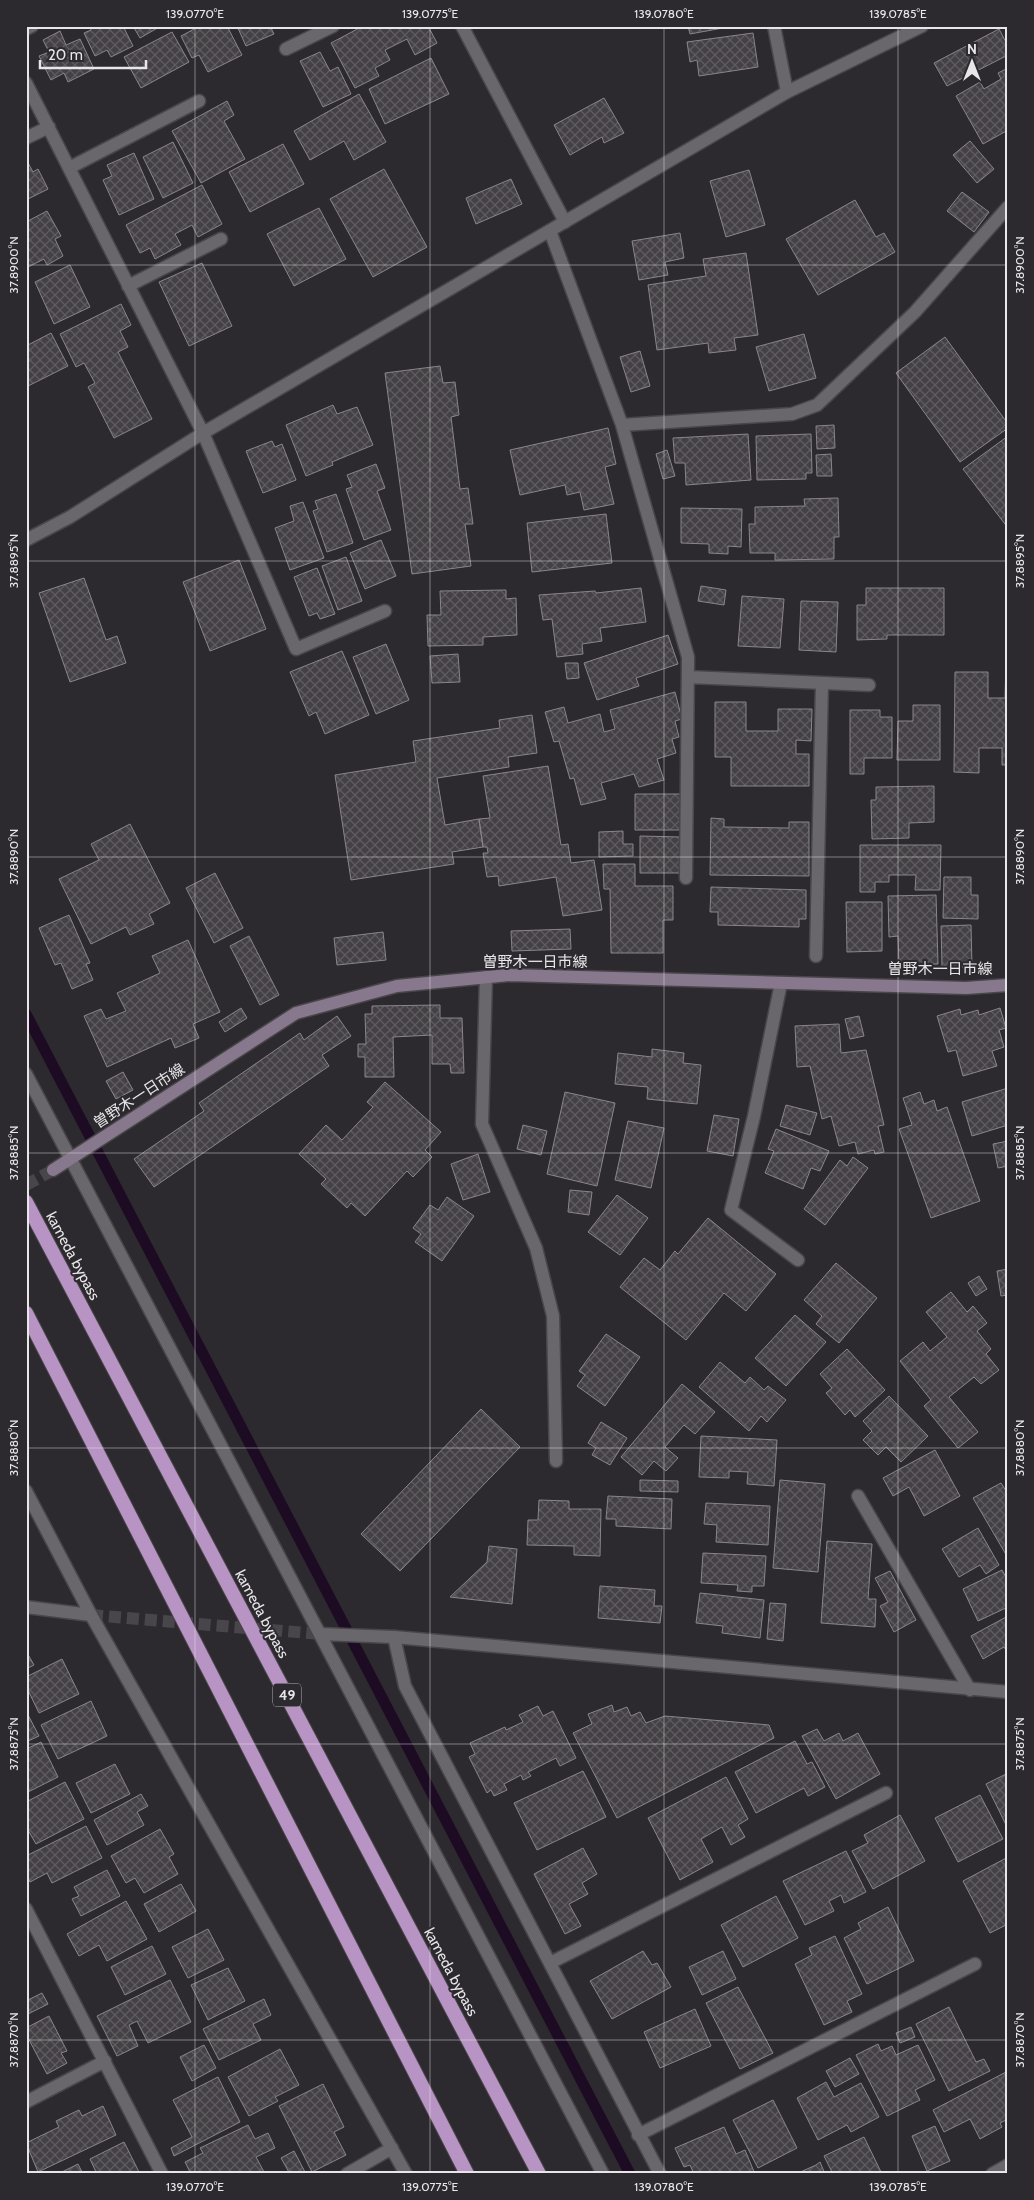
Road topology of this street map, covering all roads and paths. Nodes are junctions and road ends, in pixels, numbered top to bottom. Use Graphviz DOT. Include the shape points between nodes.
graph roads {
  1 [pos="32,26"];
  2 [pos="334,26"];
  3 [pos="462,26"];
  4 [pos="774,26"];
  5 [pos="922,26"];
  6 [pos="26,30"];
  7 [pos="286,49"];
  8 [pos="26,83"];
  9 [pos="787,92"];
  10 [pos="199,101"];
  11 [pos="49,127"];
  12 [pos="26,138"];
  13 [pos="69,168"];
  14 [pos="1008,206"];
  15 [pos="564,222"];
  16 [pos="550,231"];
  17 [pos="221,239"];
  18 [pos="128,286"];
  19 [pos="622,426"];
  20 [pos="203,432"];
  21 [pos="26,540"];
  22 [pos="384,611"];
  23 [pos="688,677"];
  24 [pos="822,683"];
  25 [pos="869,685"];
  26 [pos="686,878"];
  27 [pos="816,956"];
  28 [pos="486,977"];
  29 [pos="781,983"];
  30 [pos="1008,985"];
  31 [pos="26,1074"];
  32 [pos="75,1157"];
  33 [pos="53,1170"];
  34 [pos="26,1202"];
  35 [pos="798,1260"];
  36 [pos="26,1314"];
  37 [pos="556,1461"];
  38 [pos="26,1491"];
  39 [pos="858,1496"];
  40 [pos="26,1607"];
  41 [pos="91,1615"];
  42 [pos="325,1634"];
  43 [pos="394,1637"];
  44 [pos="970,1690"];
  45 [pos="1008,1692"];
  46 [pos="886,1793"];
  47 [pos="26,1909"];
  48 [pos="550,1963"];
  49 [pos="975,1964"];
  50 [pos="105,2061"];
  51 [pos="26,2102"];
  52 [pos="638,2134"];
  53 [pos="392,2148"];
  54 [pos="1008,2165"];
  55 [pos="162,2174"];
  56 [pos="347,2174"];
  57 [pos="406,2174"];
  58 [pos="467,2174"];
  59 [pos="539,2174"];
  60 [pos="603,2174"];
  61 [pos="660,2174"];
  62 [pos="992,2174"];
  1 -- 6 [label="street"];
  2 -- 7 [label="street"];
  3 -- 15 [label="street"];
  4 -- 9 [label="street"];
  5 -- 9 [label="street"];
  8 -- 11 [label="street"];
  9 -- 15 [label="street"];
  10 -- 13 [label="street"];
  11 -- 12 [label="street"];
  11 -- 13 [label="street"];
  13 -- 18 [label="street"];
  14 -- 19 [label="street" via="915,312 817,405 792,414"];
  15 -- 16 [label="street"];
  16 -- 19 [label="street"];
  16 -- 20 [label="street"];
  17 -- 18 [label="street"];
  18 -- 20 [label="street"];
  19 -- 23 [label="street" via="688,657"];
  20 -- 21 [label="street" via="70,517"];
  20 -- 22 [label="street" via="296,649"];
  23 -- 24 [label="street"];
  23 -- 26 [label="street"];
  24 -- 25 [label="street"];
  24 -- 27 [label="street"];
  28 -- 29 [label="main road, 曽野木一日市線"];
  28 -- 32 [label="main road, 曽野木一日市線" via="397,986 296,1013"];
  28 -- 37 [label="street" via="482,1124 536,1248 553,1316"];
  29 -- 30 [label="main road, 曽野木一日市線" via="966,988"];
  29 -- 35 [label="street" via="754,1116 730,1210"];
  31 -- 32 [label="street"];
  32 -- 33 [label="main road, 曽野木一日市線"];
  32 -- 42 [label="street"];
  34 -- 59 [label="highway, kameda bypass / 49"];
  36 -- 58 [label="highway"];
  38 -- 41 [label="street"];
  39 -- 44 [label="street"];
  40 -- 41 [label="street"];
  41 -- 53 [label="street"];
  42 -- 43 [label="street"];
  42 -- 60 [label="street"];
  43 -- 44 [label="street"];
  43 -- 48 [label="street" via="405,1686"];
  44 -- 45 [label="street"];
  46 -- 48 [label="street"];
  47 -- 50 [label="street"];
  48 -- 52 [label="street"];
  49 -- 52 [label="street"];
  50 -- 51 [label="street"];
  50 -- 55 [label="street"];
  52 -- 61 [label="street"];
  53 -- 56 [label="street"];
  53 -- 57 [label="street"];
  54 -- 62 [label="street"];
}
